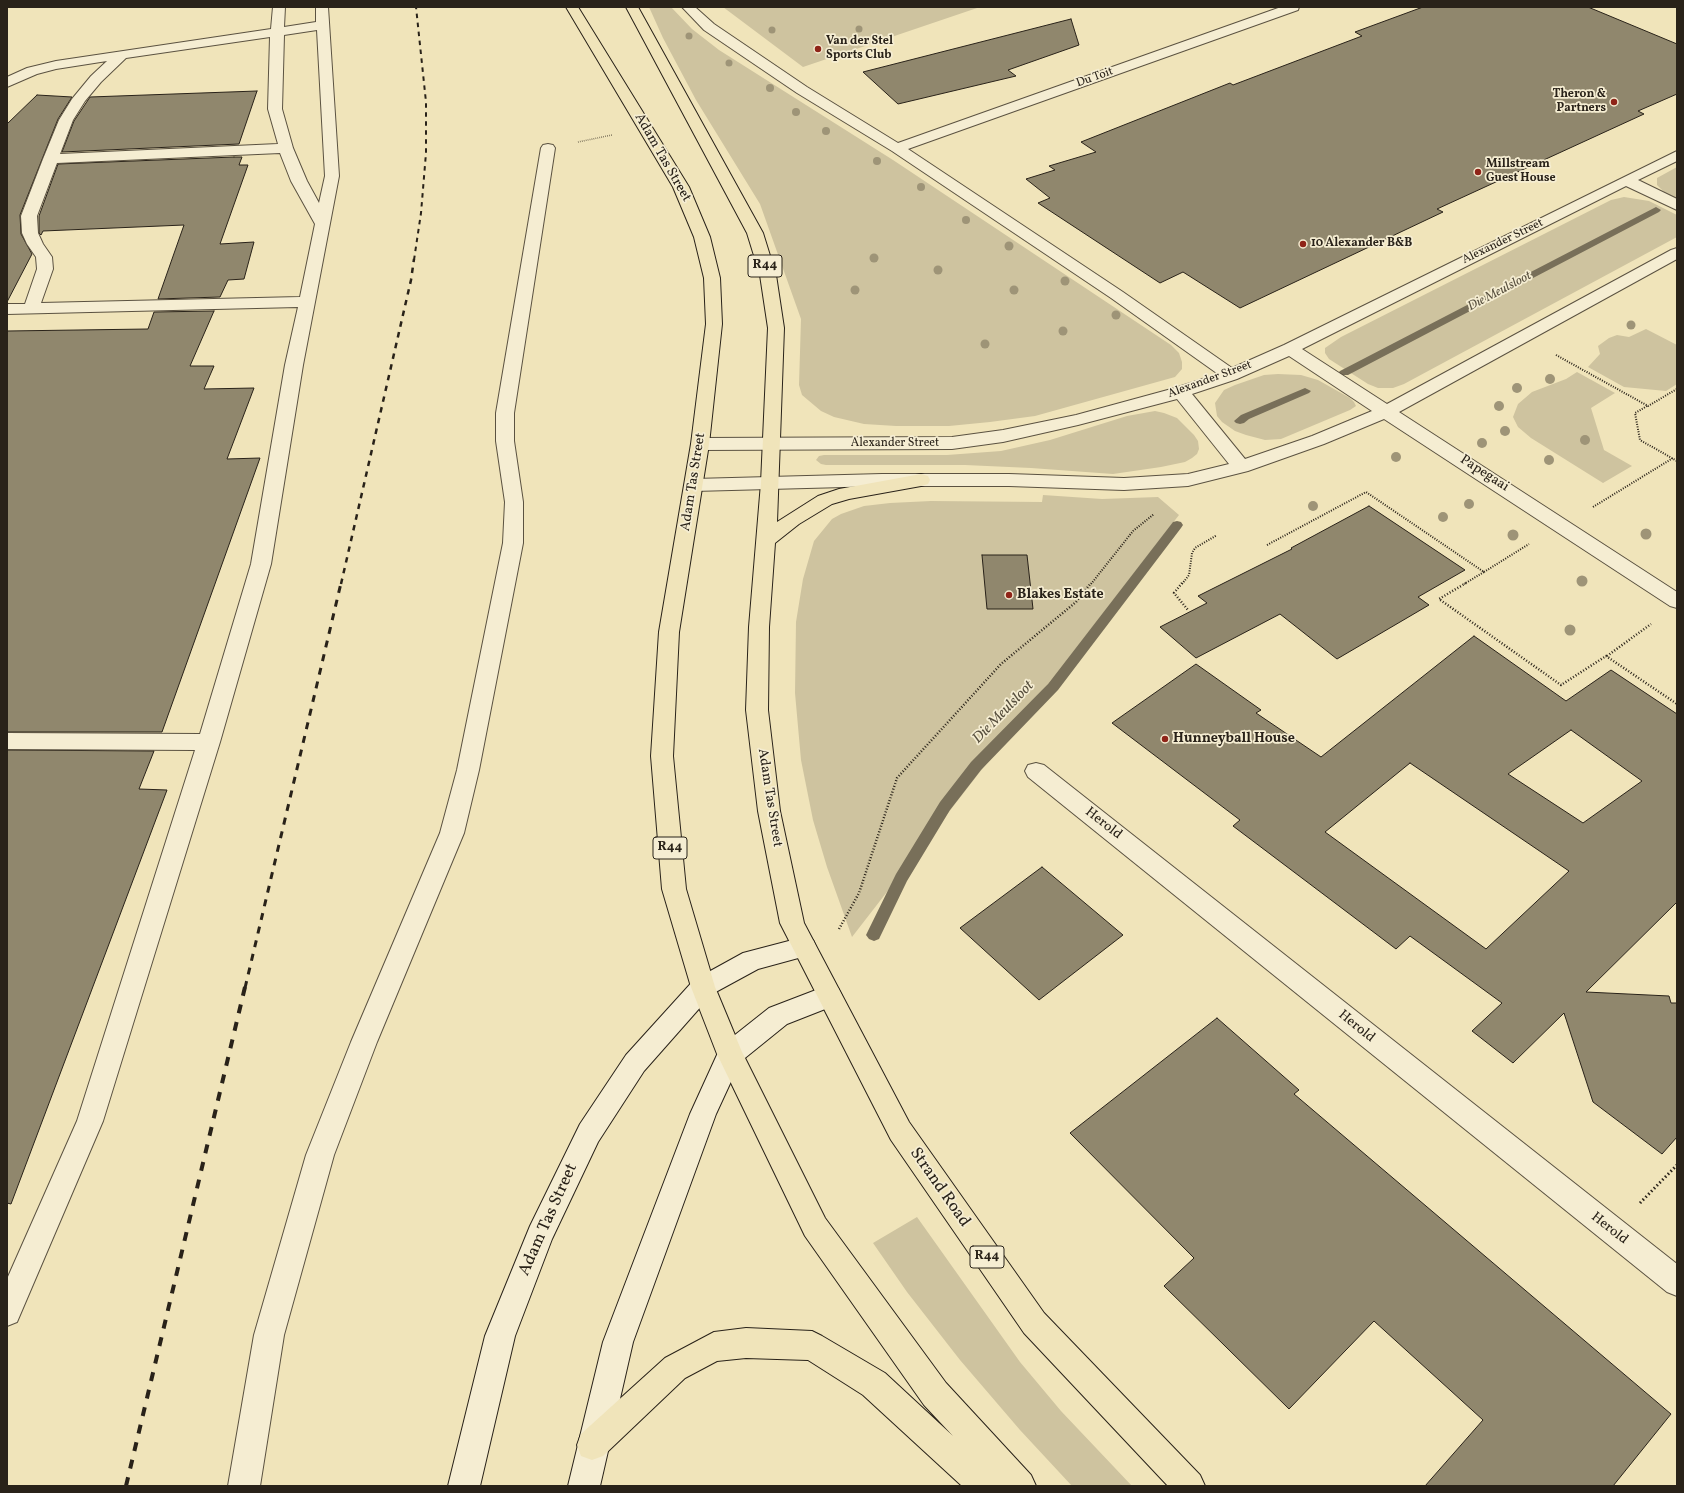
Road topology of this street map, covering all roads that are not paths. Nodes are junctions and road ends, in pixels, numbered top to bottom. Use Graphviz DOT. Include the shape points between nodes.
graph roads {
  1 [pos="279,7"];
  2 [pos="322,7"];
  3 [pos="572,7"];
  4 [pos="632,7"];
  5 [pos="688,7"];
  6 [pos="1294,7"];
  7 [pos="323,25"];
  8 [pos="277,32"];
  9 [pos="122,55"];
  10 [pos="7,83"];
  11 [pos="286,148"];
  12 [pos="548,148"];
  13 [pos="897,148"];
  14 [pos="1677,155"];
  15 [pos="50,159"];
  16 [pos="1627,181"];
  17 [pos="1677,205"];
  18 [pos="323,224"];
  19 [pos="1677,253"];
  20 [pos="306,302"];
  21 [pos="7,309"];
  22 [pos="31,309"];
  23 [pos="1290,349"];
  24 [pos="1231,374"];
  25 [pos="1181,392"];
  26 [pos="1387,411"];
  27 [pos="700,444"];
  28 [pos="771,444"];
  29 [pos="1241,467"];
  30 [pos="921,480"];
  31 [pos="770,483"];
  32 [pos="694,485"];
  33 [pos="765,541"];
  34 [pos="1677,601"];
  35 [pos="7,741"];
  36 [pos="209,742"];
  37 [pos="1036,771"];
  38 [pos="804,947"];
  39 [pos="703,987"];
  40 [pos="829,996"];
  41 [pos="730,1054"];
  42 [pos="1677,1282"];
  43 [pos="7,1312"];
  44 [pos="592,1445"];
  45 [pos="244,1486"];
  46 [pos="464,1486"];
  47 [pos="584,1486"];
  48 [pos="985,1486"];
  49 [pos="1020,1486"];
  50 [pos="1189,1486"];
  1 -- 8 [label="street"];
  2 -- 7 [label="street"];
  3 -- 27 [label="main road, Adam Tas Street / R44" via="682,187 702,236 712,278 714,324"];
  4 -- 28 [label="main road, Adam Tas Street / R44" via="755,233 768,276 776,328"];
  5 -- 13 [label="street" via="709,27 802,90"];
  6 -- 13 [label="street, Du Toit"];
  7 -- 8 [label="street"];
  7 -- 18 [label="street" via="332,176"];
  8 -- 9 [label="street"];
  8 -- 11 [label="street" via="275,109"];
  9 -- 10 [label="street" via="44,68"];
  9 -- 15 [label="street" via="79,99 66,120"];
  11 -- 15 [label="street"];
  11 -- 18 [label="street" via="299,181"];
  12 -- 45 [label="street" via="505,413 505,441 514,502 513,543 468,770 452,833 364,1042 320,1155 270,1335"];
  13 -- 24 [label="street"];
  14 -- 16 [label="street, Alexander Street"];
  15 -- 22 [label="street" via="29,216 30,233 44,257 45,269"];
  16 -- 17 [label="street"];
  16 -- 23 [label="street, Alexander Street"];
  18 -- 20 [label="street"];
  19 -- 26 [label="street"];
  20 -- 22 [label="street"];
  20 -- 36 [label="street" via="261,564"];
  21 -- 22 [label="street"];
  23 -- 24 [label="street, Alexander Street"];
  23 -- 26 [label="street, Papegaai"];
  24 -- 25 [label="street, Alexander Street"];
  25 -- 28 [label="street, Alexander Street" via="1063,423 952,444"];
  25 -- 29 [label="street"];
  26 -- 29 [label="street" via="1318,440"];
  26 -- 34 [label="street, Papegaai"];
  27 -- 28 [label="street, Alexander Street"];
  27 -- 32 [label="main road, Adam Tas Street / R44"];
  28 -- 31 [label="main road, Adam Tas Street / R44"];
  29 -- 30 [label="street" via="1188,480 1124,484"];
  30 -- 31 [label="street"];
  30 -- 33 [label="main road" via="846,493 825,500 792,520"];
  31 -- 32 [label="street"];
  31 -- 33 [label="main road, Adam Tas Street / R44"];
  32 -- 39 [label="main road, Adam Tas Street / R44" via="669,632 662,756 674,889"];
  33 -- 38 [label="main road, Adam Tas Street / R44" via="757,710 769,811 792,923"];
  35 -- 36 [label="street"];
  36 -- 43 [label="street" via="90,1121"];
  37 -- 42 [label="street, Herold"];
  38 -- 39 [label="street, Adam Tas Street" via="752,960"];
  38 -- 40 [label="main road, Adam Tas Street / R44"];
  39 -- 41 [label="main road, Adam Tas Street / R44"];
  39 -- 46 [label="street, Adam Tas Street" via="630,1069 589,1133 540,1235 500,1336"];
  40 -- 41 [label="street" via="778,1016"];
  40 -- 50 [label="main road, Strand Road / R44" via="900,1131 1034,1323"];
  41 -- 44 [label="street" via="703,1114 618,1342"];
  41 -- 49 [label="main road, R44" via="815,1227 935,1394"];
  44 -- 47 [label="street"];
  44 -- 48 [label="main road" via="675,1368 714,1348 746,1343 812,1346 874,1384"];
}
